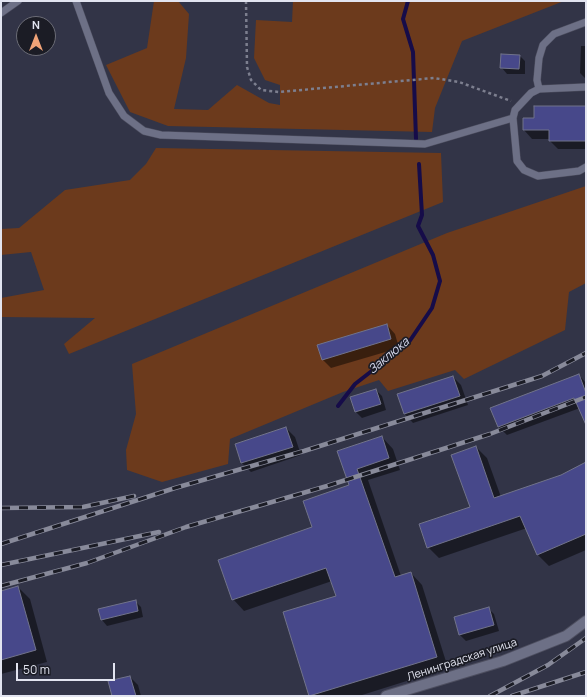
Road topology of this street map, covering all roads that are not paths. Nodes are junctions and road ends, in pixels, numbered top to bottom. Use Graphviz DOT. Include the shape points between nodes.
graph roads {
  1 [pos="18,1"];
  2 [pos="76,1"];
  3 [pos="1,13"];
  4 [pos="586,22"];
  5 [pos="586,87"];
  6 [pos="539,89"];
  7 [pos="513,118"];
  8 [pos="586,167"];
  9 [pos="586,621"];
  10 [pos="386,696"];
  1 -- 3 [label="lane"];
  2 -- 7 [label="lane" via="109,93 124,116 144,131 161,135 425,144"];
  4 -- 6 [label="lane" via="554,34 543,45 537,80"];
  5 -- 6 [label="lane"];
  6 -- 7 [label="lane" via="531,92 520,104"];
  7 -- 8 [label="lane" via="518,161 524,170 538,176 579,171"];
  9 -- 10 [label="street, Ленинградская улица" via="566,636 503,661"];
}
